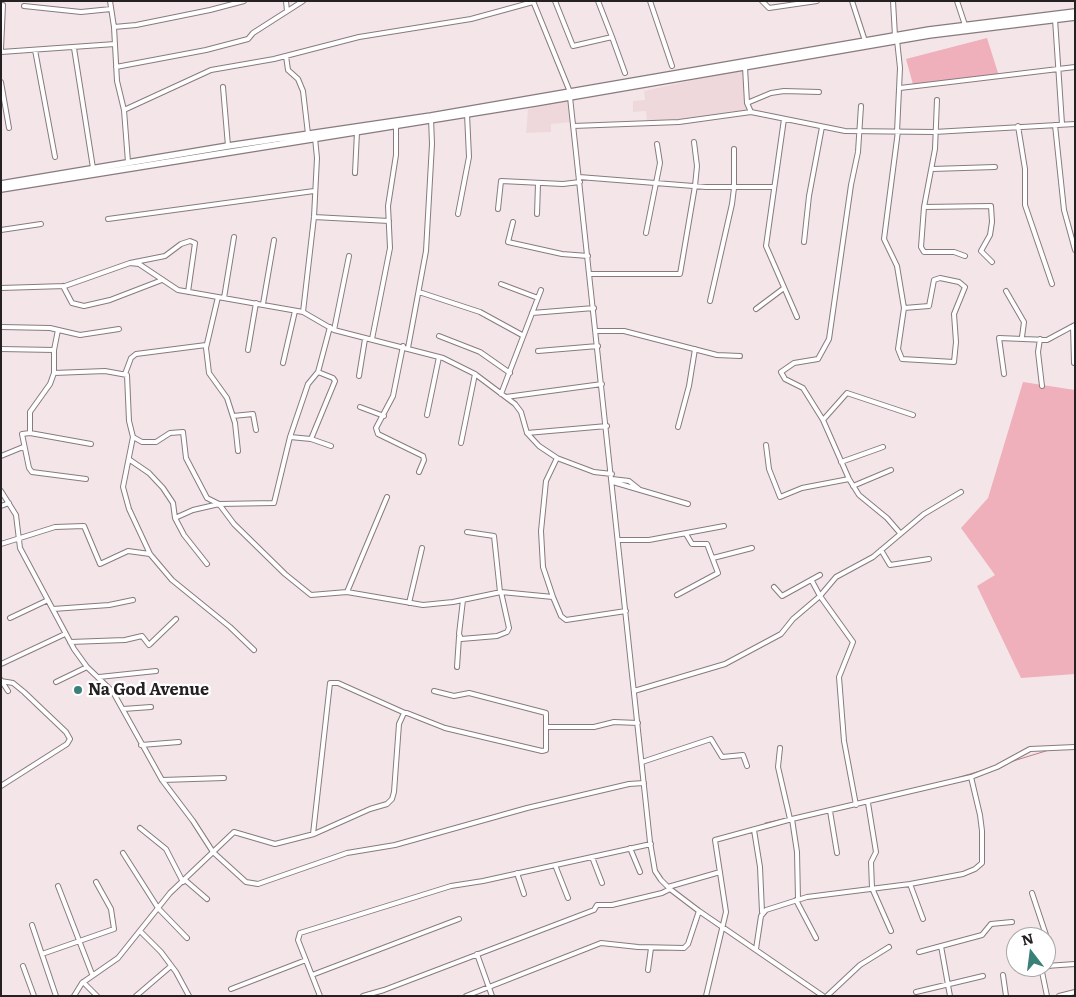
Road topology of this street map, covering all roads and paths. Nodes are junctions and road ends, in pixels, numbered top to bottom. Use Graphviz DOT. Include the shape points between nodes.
graph roads {
  1 [pos="110,1"];
  2 [pos="244,1"];
  3 [pos="286,1"];
  4 [pos="303,1"];
  5 [pos="555,1"];
  6 [pos="598,1"];
  7 [pos="650,1"];
  8 [pos="762,1"];
  9 [pos="817,1"];
  10 [pos="852,1"];
  11 [pos="893,1"];
  12 [pos="533,2"];
  13 [pos="808,2"];
  14 [pos="959,3"];
  15 [pos="3,5"];
  16 [pos="24,6"];
  17 [pos="111,9"];
  18 [pos="287,11"];
  19 [pos="1075,12"];
  20 [pos="1075,17"];
  21 [pos="1055,19"];
  22 [pos="965,25"];
  23 [pos="114,27"];
  24 [pos="612,37"];
  25 [pos="896,38"];
  26 [pos="865,41"];
  27 [pos="115,44"];
  28 [pos="74,48"];
  29 [pos="1,50"];
  30 [pos="34,50"];
  31 [pos="286,56"];
  32 [pos="672,66"];
  33 [pos="116,67"];
  34 [pos="745,67"];
  35 [pos="1075,67"];
  36 [pos="1058,70"];
  37 [pos="625,73"];
  38 [pos="1,82"];
  39 [pos="223,87"];
  40 [pos="900,88"];
  41 [pos="819,92"];
  42 [pos="570,95"];
  43 [pos="937,100"];
  44 [pos="748,102"];
  45 [pos="861,106"];
  46 [pos="124,110"];
  47 [pos="751,112"];
  48 [pos="468,114"];
  49 [pos="431,118"];
  50 [pos="784,119"];
  51 [pos="1062,124"];
  52 [pos="1075,124"];
  53 [pos="1055,125"];
  54 [pos="396,126"];
  55 [pos="574,126"];
  56 [pos="1018,126"];
  57 [pos="822,127"];
  58 [pos="9,128"];
  59 [pos="357,132"];
  60 [pos="860,132"];
  61 [pos="898,132"];
  62 [pos="934,132"];
  63 [pos="308,134"];
  64 [pos="315,138"];
  65 [pos="694,142"];
  66 [pos="658,144"];
  67 [pos="228,146"];
  68 [pos="734,149"];
  69 [pos="55,157"];
  70 [pos="128,162"];
  71 [pos="995,167"];
  72 [pos="93,168"];
  73 [pos="932,169"];
  74 [pos="355,173"];
  75 [pos="580,180"];
  76 [pos="657,183"];
  77 [pos="1,184"];
  78 [pos="538,184"];
  79 [pos="695,186"];
  80 [pos="773,187"];
  81 [pos="1,188"];
  82 [pos="734,188"];
  83 [pos="314,191"];
  84 [pos="924,207"];
  85 [pos="498,209"];
  86 [pos="458,214"];
  87 [pos="537,214"];
  88 [pos="314,216"];
  89 [pos="108,219"];
  90 [pos="389,221"];
  91 [pos="513,222"];
  92 [pos="41,224"];
  93 [pos="1,230"];
  94 [pos="646,233"];
  95 [pos="234,237"];
  96 [pos="274,240"];
  97 [pos="804,242"];
  98 [pos="1075,250"];
  99 [pos="349,256"];
  100 [pos="588,256"];
  101 [pos="965,256"];
  102 [pos="992,262"];
  103 [pos="130,263"];
  104 [pos="590,274"];
  105 [pos="162,280"];
  106 [pos="501,284"];
  107 [pos="1052,284"];
  108 [pos="63,286"];
  109 [pos="1,288"];
  110 [pos="784,288"];
  111 [pos="541,290"];
  112 [pos="1006,291"];
  113 [pos="188,292"];
  114 [pos="419,292"];
  115 [pos="218,297"];
  116 [pos="224,298"];
  117 [pos="538,298"];
  118 [pos="710,301"];
  119 [pos="256,303"];
  120 [pos="263,304"];
  121 [pos="594,308"];
  122 [pos="904,308"];
  123 [pos="756,309"];
  124 [pos="295,311"];
  125 [pos="303,312"];
  126 [pos="532,313"];
  127 [pos="797,316"];
  128 [pos="1074,326"];
  129 [pos="1,327"];
  130 [pos="332,328"];
  131 [pos="119,329"];
  132 [pos="58,330"];
  133 [pos="596,332"];
  134 [pos="522,335"];
  135 [pos="439,336"];
  136 [pos="1022,338"];
  137 [pos="365,339"];
  138 [pos="372,339"];
  139 [pos="1040,339"];
  140 [pos="206,345"];
  141 [pos="402,346"];
  142 [pos="598,346"];
  143 [pos="408,348"];
  144 [pos="1,349"];
  145 [pos="695,349"];
  146 [pos="54,350"];
  147 [pos="248,350"];
  148 [pos="538,351"];
  149 [pos="740,356"];
  150 [pos="439,357"];
  151 [pos="283,363"];
  152 [pos="1074,364"];
  153 [pos="318,372"];
  154 [pos="54,373"];
  155 [pos="510,373"];
  156 [pos="125,374"];
  157 [pos="475,374"];
  158 [pos="1004,374"];
  159 [pos="359,376"];
  160 [pos="602,384"];
  161 [pos="1042,386"];
  162 [pos="501,394"];
  163 [pos="506,397"];
  164 [pos="360,407"];
  165 [pos="427,415"];
  166 [pos="912,415"];
  167 [pos="233,416"];
  168 [pos="384,416"];
  169 [pos="823,420"];
  170 [pos="607,426"];
  171 [pos="678,427"];
  172 [pos="256,430"];
  173 [pos="30,433"];
  174 [pos="527,433"];
  175 [pos="133,437"];
  176 [pos="290,437"];
  177 [pos="311,439"];
  178 [pos="461,443"];
  179 [pos="90,444"];
  180 [pos="766,445"];
  181 [pos="330,446"];
  182 [pos="23,447"];
  183 [pos="884,447"];
  184 [pos="238,451"];
  185 [pos="1,456"];
  186 [pos="557,458"];
  187 [pos="130,460"];
  188 [pos="842,462"];
  189 [pos="891,470"];
  190 [pos="419,472"];
  191 [pos="612,478"];
  192 [pos="86,479"];
  193 [pos="849,479"];
  194 [pos="854,486"];
  195 [pos="1,491"];
  196 [pos="961,492"];
  197 [pos="387,496"];
  198 [pos="9,503"];
  199 [pos="219,504"];
  200 [pos="688,504"];
  201 [pos="1,506"];
  202 [pos="175,518"];
  203 [pos="724,526"];
  204 [pos="467,532"];
  205 [pos="900,533"];
  206 [pos="686,534"];
  207 [pos="18,537"];
  208 [pos="618,540"];
  209 [pos="1,544"];
  210 [pos="422,548"];
  211 [pos="752,548"];
  212 [pos="882,550"];
  213 [pos="150,554"];
  214 [pos="713,558"];
  215 [pos="929,559"];
  216 [pos="207,564"];
  217 [pos="820,575"];
  218 [pos="812,581"];
  219 [pos="774,587"];
  220 [pos="347,592"];
  221 [pos="501,592"];
  222 [pos="677,594"];
  223 [pos="820,596"];
  224 [pos="553,597"];
  225 [pos="48,600"];
  226 [pos="133,600"];
  227 [pos="463,600"];
  228 [pos="409,603"];
  229 [pos="53,609"];
  230 [pos="626,611"];
  231 [pos="10,618"];
  232 [pos="176,619"];
  233 [pos="65,634"];
  234 [pos="460,637"];
  235 [pos="70,642"];
  236 [pos="254,650"];
  237 [pos="1,664"];
  238 [pos="87,666"];
  239 [pos="456,667"];
  240 [pos="156,671"];
  241 [pos="99,677"];
  242 [pos="1,681"];
  243 [pos="56,682"];
  244 [pos="8,691"];
  245 [pos="434,691"];
  246 [pos="634,691"];
  247 [pos="152,707"];
  248 [pos="123,709"];
  249 [pos="405,713"];
  250 [pos="638,723"];
  251 [pos="547,727"];
  252 [pos="179,742"];
  253 [pos="141,745"];
  254 [pos="1075,747"];
  255 [pos="780,748"];
  256 [pos="642,762"];
  257 [pos="747,766"];
  258 [pos="971,777"];
  259 [pos="224,778"];
  260 [pos="162,780"];
  261 [pos="644,783"];
  262 [pos="1,786"];
  263 [pos="868,803"];
  264 [pos="856,805"];
  265 [pos="830,811"];
  266 [pos="791,819"];
  267 [pos="140,828"];
  268 [pos="754,830"];
  269 [pos="313,834"];
  270 [pos="651,844"];
  271 [pos="630,848"];
  272 [pos="213,852"];
  273 [pos="122,853"];
  274 [pos="838,853"];
  275 [pos="592,856"];
  276 [pos="555,865"];
  277 [pos="640,872"];
  278 [pos="720,872"];
  279 [pos="517,873"];
  280 [pos="184,881"];
  281 [pos="96,882"];
  282 [pos="602,883"];
  283 [pos="910,884"];
  284 [pos="58,886"];
  285 [pos="669,888"];
  286 [pos="872,888"];
  287 [pos="1032,893"];
  288 [pos="524,894"];
  289 [pos="568,898"];
  290 [pos="207,899"];
  291 [pos="797,899"];
  292 [pos="158,908"];
  293 [pos="699,912"];
  294 [pos="762,912"];
  295 [pos="459,919"];
  296 [pos="924,919"];
  297 [pos="1012,922"];
  298 [pos="32,925"];
  299 [pos="1043,927"];
  300 [pos="723,928"];
  301 [pos="140,931"];
  302 [pos="891,931"];
  303 [pos="187,938"];
  304 [pos="816,938"];
  305 [pos="80,942"];
  306 [pos="941,946"];
  307 [pos="889,947"];
  308 [pos="651,948"];
  309 [pos="756,950"];
  310 [pos="919,952"];
  311 [pos="42,954"];
  312 [pos="477,954"];
  313 [pos="306,960"];
  314 [pos="1075,964"];
  315 [pos="1056,965"];
  316 [pos="23,966"];
  317 [pos="171,966"];
  318 [pos="648,970"];
  319 [pos="92,974"];
  320 [pos="312,975"];
  321 [pos="1003,975"];
  322 [pos="983,976"];
  323 [pos="1043,977"];
  324 [pos="83,982"];
  325 [pos="948,984"];
  326 [pos="489,988"];
  327 [pos="231,989"];
  328 [pos="916,992"];
  329 [pos="1075,992"];
  330 [pos="34,996"];
  331 [pos="56,996"];
  332 [pos="74,996"];
  333 [pos="97,996"];
  334 [pos="136,996"];
  335 [pos="189,996"];
  336 [pos="320,996"];
  337 [pos="363,996"];
  338 [pos="466,996"];
  339 [pos="492,996"];
  340 [pos="706,996"];
  341 [pos="823,996"];
  342 [pos="827,996"];
  343 [pos="950,996"];
  344 [pos="1006,996"];
  345 [pos="1047,996"];
  346 [pos="1059,996"];
  1 -- 17 [label="street"];
  2 -- 23 [label="street"];
  3 -- 18 [label="street"];
  4 -- 18 [label="street"];
  5 -- 24 [label="street" via="573,46"];
  6 -- 24 [label="street"];
  7 -- 32 [label="street"];
  8 -- 13 [label="street" via="769,8"];
  9 -- 13 [label="street"];
  10 -- 26 [label="street"];
  11 -- 25 [label="street"];
  12 -- 31 [label="street" via="471,19 360,37"];
  12 -- 42 [label="street"];
  14 -- 22 [label="street"];
  15 -- 29 [label="street"];
  16 -- 17 [label="street" via="81,12"];
  17 -- 23 [label="street"];
  18 -- 33 [label="street" via="248,39"];
  19 -- 22 [label="main road"];
  20 -- 21 [label="main road"];
  21 -- 25 [label="main road"];
  21 -- 36 [label="street"];
  22 -- 25 [label="main road"];
  23 -- 27 [label="street"];
  24 -- 37 [label="street"];
  25 -- 26 [label="main road"];
  25 -- 34 [label="main road"];
  25 -- 40 [label="street"];
  26 -- 42 [label="main road"];
  27 -- 28 [label="street"];
  27 -- 33 [label="street"];
  28 -- 30 [label="street"];
  28 -- 72 [label="street"];
  29 -- 30 [label="street"];
  30 -- 69 [label="street"];
  31 -- 46 [label="street" via="211,70"];
  31 -- 63 [label="street" via="290,73 298,79 303,91"];
  33 -- 46 [label="street"];
  34 -- 42 [label="main road"];
  34 -- 44 [label="street"];
  35 -- 36 [label="street"];
  36 -- 40 [label="street"];
  36 -- 51 [label="street"];
  38 -- 58 [label="street"];
  39 -- 67 [label="street"];
  40 -- 61 [label="street"];
  41 -- 44 [label="street" via="784,91"];
  42 -- 48 [label="main road"];
  42 -- 49 [label="main road"];
  42 -- 55 [label="street"];
  43 -- 62 [label="street"];
  44 -- 47 [label="street"];
  45 -- 60 [label="street"];
  46 -- 70 [label="street"];
  47 -- 50 [label="street"];
  47 -- 55 [label="street" via="679,122"];
  48 -- 49 [label="main road"];
  48 -- 86 [label="street" via="469,157"];
  49 -- 54 [label="main road"];
  49 -- 63 [label="main road"];
  49 -- 114 [label="street" via="426,251"];
  50 -- 57 [label="street"];
  50 -- 80 [label="street"];
  51 -- 52 [label="street"];
  51 -- 53 [label="street"];
  53 -- 56 [label="street"];
  53 -- 98 [label="street" via="1064,210"];
  54 -- 59 [label="main road"];
  54 -- 90 [label="street"];
  55 -- 75 [label="street"];
  56 -- 62 [label="street"];
  56 -- 107 [label="street" via="1025,205"];
  57 -- 60 [label="street"];
  57 -- 97 [label="street"];
  59 -- 64 [label="main road"];
  59 -- 74 [label="street"];
  60 -- 61 [label="street"];
  60 -- 169 [label="street" via="829,339 818,359 794,363 781,372 785,379 803,388"];
  61 -- 62 [label="street"];
  61 -- 122 [label="street" via="884,239 897,266"];
  62 -- 73 [label="street"];
  63 -- 67 [label="main road"];
  64 -- 81 [label="main road"];
  64 -- 83 [label="street"];
  65 -- 79 [label="street"];
  66 -- 76 [label="street"];
  67 -- 70 [label="main road"];
  68 -- 82 [label="street"];
  70 -- 72 [label="main road"];
  71 -- 73 [label="street"];
  72 -- 77 [label="main road"];
  73 -- 84 [label="street"];
  75 -- 76 [label="street"];
  75 -- 78 [label="street"];
  75 -- 100 [label="street"];
  76 -- 79 [label="street"];
  76 -- 94 [label="street"];
  78 -- 85 [label="street" via="501,181"];
  78 -- 87 [label="street"];
  79 -- 82 [label="street"];
  79 -- 104 [label="street" via="679,275"];
  80 -- 82 [label="street"];
  80 -- 110 [label="street" via="766,246"];
  82 -- 118 [label="street"];
  83 -- 88 [label="street"];
  83 -- 89 [label="street"];
  84 -- 101 [label="street" via="922,250"];
  84 -- 102 [label="street" via="991,206 990,235 981,251"];
  88 -- 90 [label="street"];
  88 -- 125 [label="street"];
  90 -- 138 [label="street" via="388,258"];
  91 -- 100 [label="street" via="508,242 562,254"];
  92 -- 93 [label="street"];
  95 -- 116 [label="street"];
  96 -- 120 [label="street"];
  99 -- 130 [label="street"];
  100 -- 104 [label="street"];
  103 -- 105 [label="street" via="139,264"];
  103 -- 108 [label="street"];
  103 -- 113 [label="street" via="165,256 181,244 192,241 195,243"];
  104 -- 121 [label="street"];
  105 -- 108 [label="street" via="110,300 84,306 72,303"];
  105 -- 113 [label="street"];
  106 -- 117 [label="street"];
  108 -- 109 [label="street"];
  110 -- 123 [label="street"];
  110 -- 127 [label="street"];
  111 -- 117 [label="street"];
  112 -- 136 [label="street" via="1024,322"];
  113 -- 115 [label="street"];
  114 -- 134 [label="street" via="480,312"];
  114 -- 143 [label="street"];
  115 -- 116 [label="street"];
  115 -- 140 [label="street"];
  116 -- 119 [label="street"];
  117 -- 126 [label="street"];
  119 -- 120 [label="street"];
  119 -- 147 [label="street"];
  120 -- 124 [label="street"];
  121 -- 126 [label="street"];
  121 -- 133 [label="street"];
  122 -- 122 [label="street" via="929,306 934,280 940,278 963,284 965,287 954,314 954,362 902,359 898,349"];
  124 -- 125 [label="street"];
  124 -- 151 [label="street"];
  125 -- 130 [label="street"];
  126 -- 134 [label="street"];
  128 -- 139 [label="street" via="1050,339"];
  128 -- 152 [label="street"];
  129 -- 132 [label="street"];
  130 -- 137 [label="street"];
  130 -- 153 [label="street"];
  131 -- 132 [label="street" via="80,335"];
  132 -- 146 [label="street"];
  133 -- 142 [label="street"];
  133 -- 145 [label="street" via="624,330"];
  134 -- 155 [label="street"];
  135 -- 155 [label="street" via="480,352"];
  136 -- 139 [label="street"];
  136 -- 158 [label="street" via="1000,338"];
  137 -- 138 [label="street"];
  137 -- 159 [label="street"];
  138 -- 141 [label="street"];
  139 -- 161 [label="street" via="1038,352"];
  140 -- 156 [label="street" via="136,354"];
  140 -- 167 [label="street" via="211,378 228,398"];
  141 -- 143 [label="street"];
  141 -- 168 [label="street" via="393,396"];
  142 -- 148 [label="street"];
  142 -- 160 [label="street"];
  143 -- 150 [label="street"];
  144 -- 146 [label="street"];
  145 -- 149 [label="street" via="717,355"];
  145 -- 171 [label="street" via="690,386"];
  146 -- 154 [label="street"];
  150 -- 157 [label="street"];
  150 -- 165 [label="street"];
  153 -- 176 [label="street" via="308,384"];
  153 -- 177 [label="street" via="334,381"];
  154 -- 156 [label="street" via="105,371"];
  154 -- 173 [label="street" via="30,412"];
  155 -- 162 [label="street"];
  156 -- 175 [label="street"];
  157 -- 162 [label="street"];
  157 -- 178 [label="street"];
  160 -- 163 [label="street"];
  160 -- 170 [label="street"];
  162 -- 163 [label="street"];
  163 -- 174 [label="street" via="521,412"];
  164 -- 168 [label="street"];
  166 -- 169 [label="street" via="847,393"];
  167 -- 172 [label="street" via="253,414"];
  167 -- 184 [label="street"];
  168 -- 190 [label="street" via="376,428 378,434 423,456"];
  169 -- 188 [label="street"];
  170 -- 174 [label="street"];
  170 -- 191 [label="street"];
  173 -- 179 [label="street"];
  173 -- 182 [label="street" via="22,434"];
  174 -- 186 [label="street"];
  175 -- 187 [label="street"];
  175 -- 199 [label="street" via="142,442 156,442 170,433 183,432 186,458 207,498"];
  176 -- 177 [label="street"];
  176 -- 199 [label="street" via="275,502"];
  177 -- 181 [label="street"];
  180 -- 193 [label="street" via="769,468 780,497 802,488"];
  182 -- 185 [label="street"];
  182 -- 192 [label="street" via="32,472"];
  183 -- 188 [label="street"];
  186 -- 191 [label="street"];
  186 -- 224 [label="street" via="546,481 541,531 542,567"];
  187 -- 202 [label="street" via="163,488 173,503"];
  187 -- 213 [label="street" via="123,487 129,509"];
  188 -- 193 [label="street"];
  189 -- 194 [label="street"];
  191 -- 200 [label="street" via="629,481 640,490"];
  191 -- 208 [label="street"];
  193 -- 194 [label="street"];
  194 -- 205 [label="street" via="859,495"];
  195 -- 198 [label="street"];
  196 -- 205 [label="street"];
  197 -- 220 [label="street"];
  198 -- 201 [label="street"];
  198 -- 207 [label="street" via="16,515"];
  199 -- 202 [label="street"];
  199 -- 220 [label="street" via="234,524 311,596"];
  202 -- 216 [label="street"];
  203 -- 206 [label="street"];
  204 -- 221 [label="street" via="494,536"];
  205 -- 212 [label="street"];
  206 -- 208 [label="street" via="649,540"];
  206 -- 214 [label="street" via="692,544 707,544"];
  207 -- 209 [label="street"];
  207 -- 213 [label="street" via="55,527 84,526 100,564 128,552"];
  207 -- 225 [label="street" via="20,548"];
  208 -- 230 [label="street"];
  210 -- 228 [label="street"];
  211 -- 214 [label="street"];
  212 -- 215 [label="street" via="890,565"];
  212 -- 223 [label="street" via="865,563 836,576"];
  213 -- 236 [label="street" via="172,580"];
  214 -- 222 [label="street" via="718,573"];
  217 -- 218 [label="street"];
  218 -- 219 [label="street" via="782,596"];
  218 -- 223 [label="street"];
  220 -- 228 [label="street"];
  221 -- 224 [label="street"];
  221 -- 227 [label="street"];
  221 -- 234 [label="street" via="509,631 483,638 463,640"];
  223 -- 246 [label="street" via="781,634 748,653 725,664"];
  223 -- 264 [label="street" via="853,642 839,677 844,741"];
  224 -- 230 [label="street" via="560,616 566,620"];
  225 -- 229 [label="street"];
  225 -- 231 [label="street"];
  226 -- 229 [label="street"];
  227 -- 228 [label="street" via="423,605"];
  227 -- 234 [label="street"];
  229 -- 233 [label="street"];
  230 -- 246 [label="street"];
  232 -- 235 [label="street" via="149,645 142,636 125,640"];
  233 -- 235 [label="street"];
  233 -- 237 [label="street"];
  234 -- 239 [label="street"];
  235 -- 238 [label="street"];
  238 -- 241 [label="street"];
  238 -- 243 [label="street"];
  240 -- 241 [label="street"];
  241 -- 248 [label="street" via="114,692"];
  242 -- 244 [label="street"];
  242 -- 262 [label="street" via="13,683 69,736 69,742"];
  245 -- 251 [label="street" via="454,696 469,693 544,712"];
  246 -- 250 [label="street"];
  247 -- 248 [label="street"];
  248 -- 253 [label="street"];
  249 -- 251 [label="street" via="445,728 542,751 547,748"];
  249 -- 269 [label="street" via="401,715 399,724 392,800"];
  249 -- 269 [label="street" via="338,683 330,683"];
  250 -- 251 [label="street"];
  250 -- 256 [label="street"];
  252 -- 253 [label="street"];
  253 -- 260 [label="street"];
  254 -- 258 [label="street" via="1030,749"];
  255 -- 266 [label="street" via="779,771"];
  256 -- 257 [label="street" via="712,739 722,756 743,755"];
  256 -- 261 [label="street"];
  258 -- 263 [label="street"];
  258 -- 283 [label="street" via="980,815 982,863 963,874"];
  259 -- 260 [label="street"];
  260 -- 272 [label="street"];
  261 -- 270 [label="street"];
  261 -- 272 [label="street" via="527,808 396,845 347,853 258,884 246,882"];
  263 -- 264 [label="street"];
  263 -- 286 [label="street" via="876,852 870,862"];
  264 -- 265 [label="street"];
  265 -- 266 [label="street"];
  265 -- 274 [label="street"];
  266 -- 268 [label="street"];
  266 -- 291 [label="street" via="797,852"];
  267 -- 280 [label="street" via="166,849"];
  268 -- 278 [label="street" via="715,840"];
  268 -- 294 [label="street"];
  269 -- 272 [label="street" via="271,845 234,832"];
  270 -- 271 [label="street"];
  270 -- 285 [label="street" via="655,871"];
  271 -- 275 [label="street"];
  271 -- 277 [label="street"];
  272 -- 280 [label="street"];
  273 -- 292 [label="street"];
  275 -- 276 [label="street"];
  275 -- 282 [label="street"];
  276 -- 279 [label="street"];
  276 -- 289 [label="street"];
  278 -- 285 [label="street"];
  278 -- 300 [label="street" via="726,912"];
  279 -- 288 [label="street"];
  279 -- 313 [label="street" via="451,886 300,933 298,940"];
  280 -- 290 [label="street"];
  280 -- 292 [label="street"];
  281 -- 305 [label="street" via="111,909 115,927"];
  283 -- 286 [label="street"];
  283 -- 296 [label="street"];
  284 -- 305 [label="street"];
  285 -- 293 [label="street"];
  285 -- 312 [label="street" via="662,893 612,905 597,905 594,910"];
  286 -- 291 [label="street"];
  286 -- 302 [label="street"];
  287 -- 299 [label="street"];
  291 -- 294 [label="street"];
  291 -- 304 [label="street"];
  292 -- 301 [label="street"];
  292 -- 303 [label="street"];
  293 -- 300 [label="street"];
  293 -- 308 [label="street" via="687,947"];
  294 -- 309 [label="street"];
  295 -- 320 [label="street"];
  297 -- 306 [label="street" via="991,924 982,935"];
  298 -- 311 [label="street"];
  300 -- 309 [label="street"];
  300 -- 340 [label="street"];
  301 -- 317 [label="street"];
  301 -- 319 [label="street" via="118,958"];
  305 -- 311 [label="street"];
  305 -- 319 [label="street"];
  306 -- 310 [label="street"];
  306 -- 325 [label="street"];
  307 -- 342 [label="street" via="860,965"];
  308 -- 318 [label="street"];
  308 -- 326 [label="street" via="601,943"];
  309 -- 341 [label="street"];
  311 -- 331 [label="street"];
  312 -- 326 [label="street"];
  312 -- 337 [label="street"];
  313 -- 320 [label="street"];
  313 -- 327 [label="street"];
  314 -- 315 [label="street"];
  316 -- 330 [label="street"];
  317 -- 334 [label="street"];
  317 -- 335 [label="street"];
  319 -- 324 [label="street"];
  320 -- 336 [label="street"];
  321 -- 344 [label="street"];
  322 -- 325 [label="street"];
  323 -- 345 [label="street"];
  324 -- 332 [label="street"];
  324 -- 333 [label="street"];
  325 -- 328 [label="street"];
  325 -- 343 [label="street"];
  326 -- 338 [label="street"];
  326 -- 339 [label="street"];
  329 -- 346 [label="street"];
}
